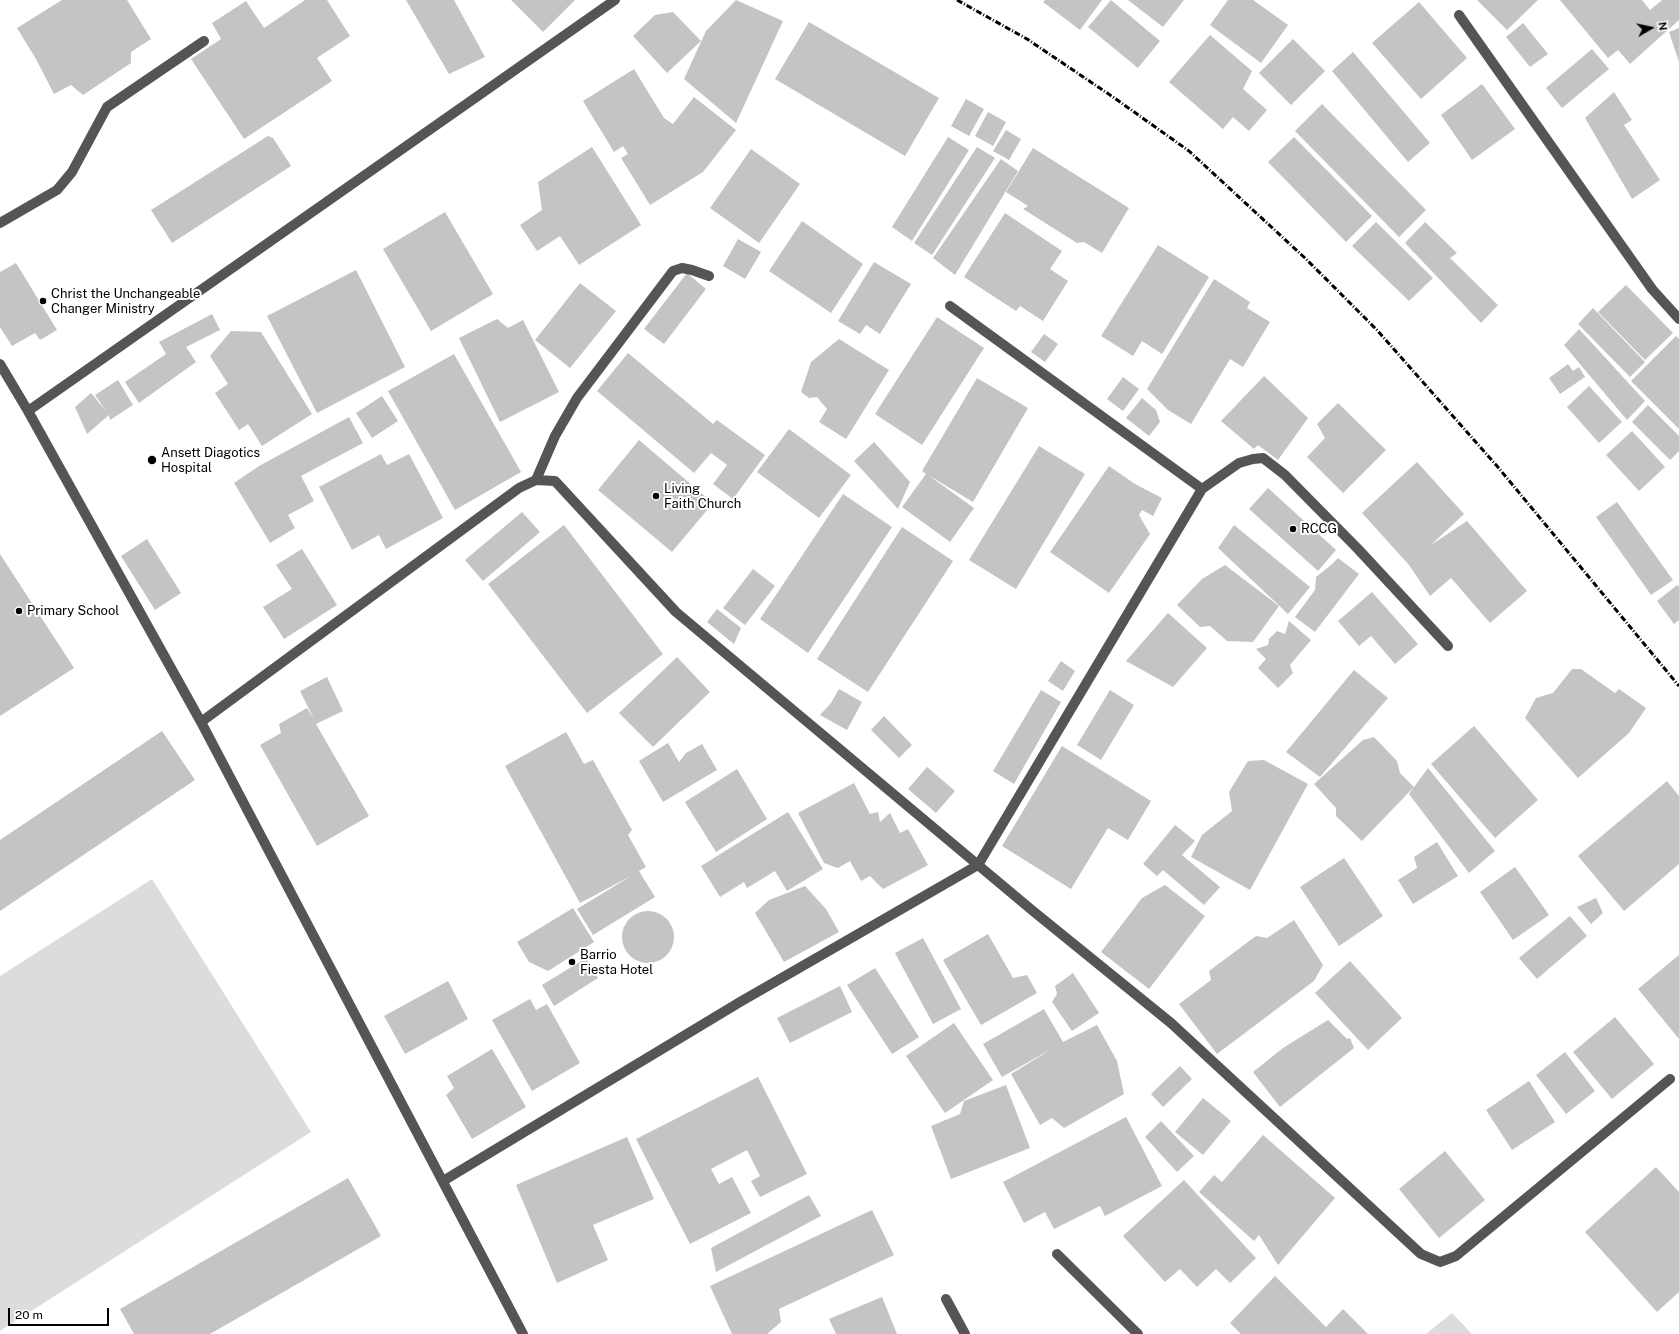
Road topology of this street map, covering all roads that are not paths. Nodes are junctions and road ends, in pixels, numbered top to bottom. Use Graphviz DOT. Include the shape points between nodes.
graph roads {
  1 [pos="615,0"];
  2 [pos="1459,15"];
  3 [pos="204,41"];
  4 [pos="0,223"];
  5 [pos="709,276"];
  6 [pos="950,306"];
  7 [pos="1679,319"];
  8 [pos="0,364"];
  9 [pos="28,411"];
  10 [pos="536,480"];
  11 [pos="1202,489"];
  12 [pos="1448,646"];
  13 [pos="201,722"];
  14 [pos="978,865"];
  15 [pos="1670,1079"];
  16 [pos="443,1182"];
  17 [pos="1057,1254"];
  18 [pos="946,1299"];
  19 [pos="523,1334"];
  20 [pos="965,1334"];
  21 [pos="1138,1334"];
  1 -- 9 [label="street"];
  2 -- 7 [label="street" via="1652,289"];
  3 -- 4 [label="street" via="107,107 72,172 57,190"];
  5 -- 10 [label="street" via="682,268 673,271 577,398 555,436"];
  6 -- 11 [label="street"];
  8 -- 9 [label="street"];
  9 -- 13 [label="street"];
  10 -- 13 [label="street" via="519,488"];
  10 -- 14 [label="street" via="554,481 676,612"];
  11 -- 12 [label="street" via="1239,463 1253,458 1263,458 1285,475 1358,549"];
  11 -- 14 [label="street"];
  13 -- 16 [label="street"];
  14 -- 15 [label="street" via="1171,1023 1421,1254 1440,1262 1456,1256"];
  14 -- 16 [label="street" via="740,1002"];
  16 -- 19 [label="street"];
  17 -- 21 [label="street"];
  18 -- 20 [label="street"];
}
